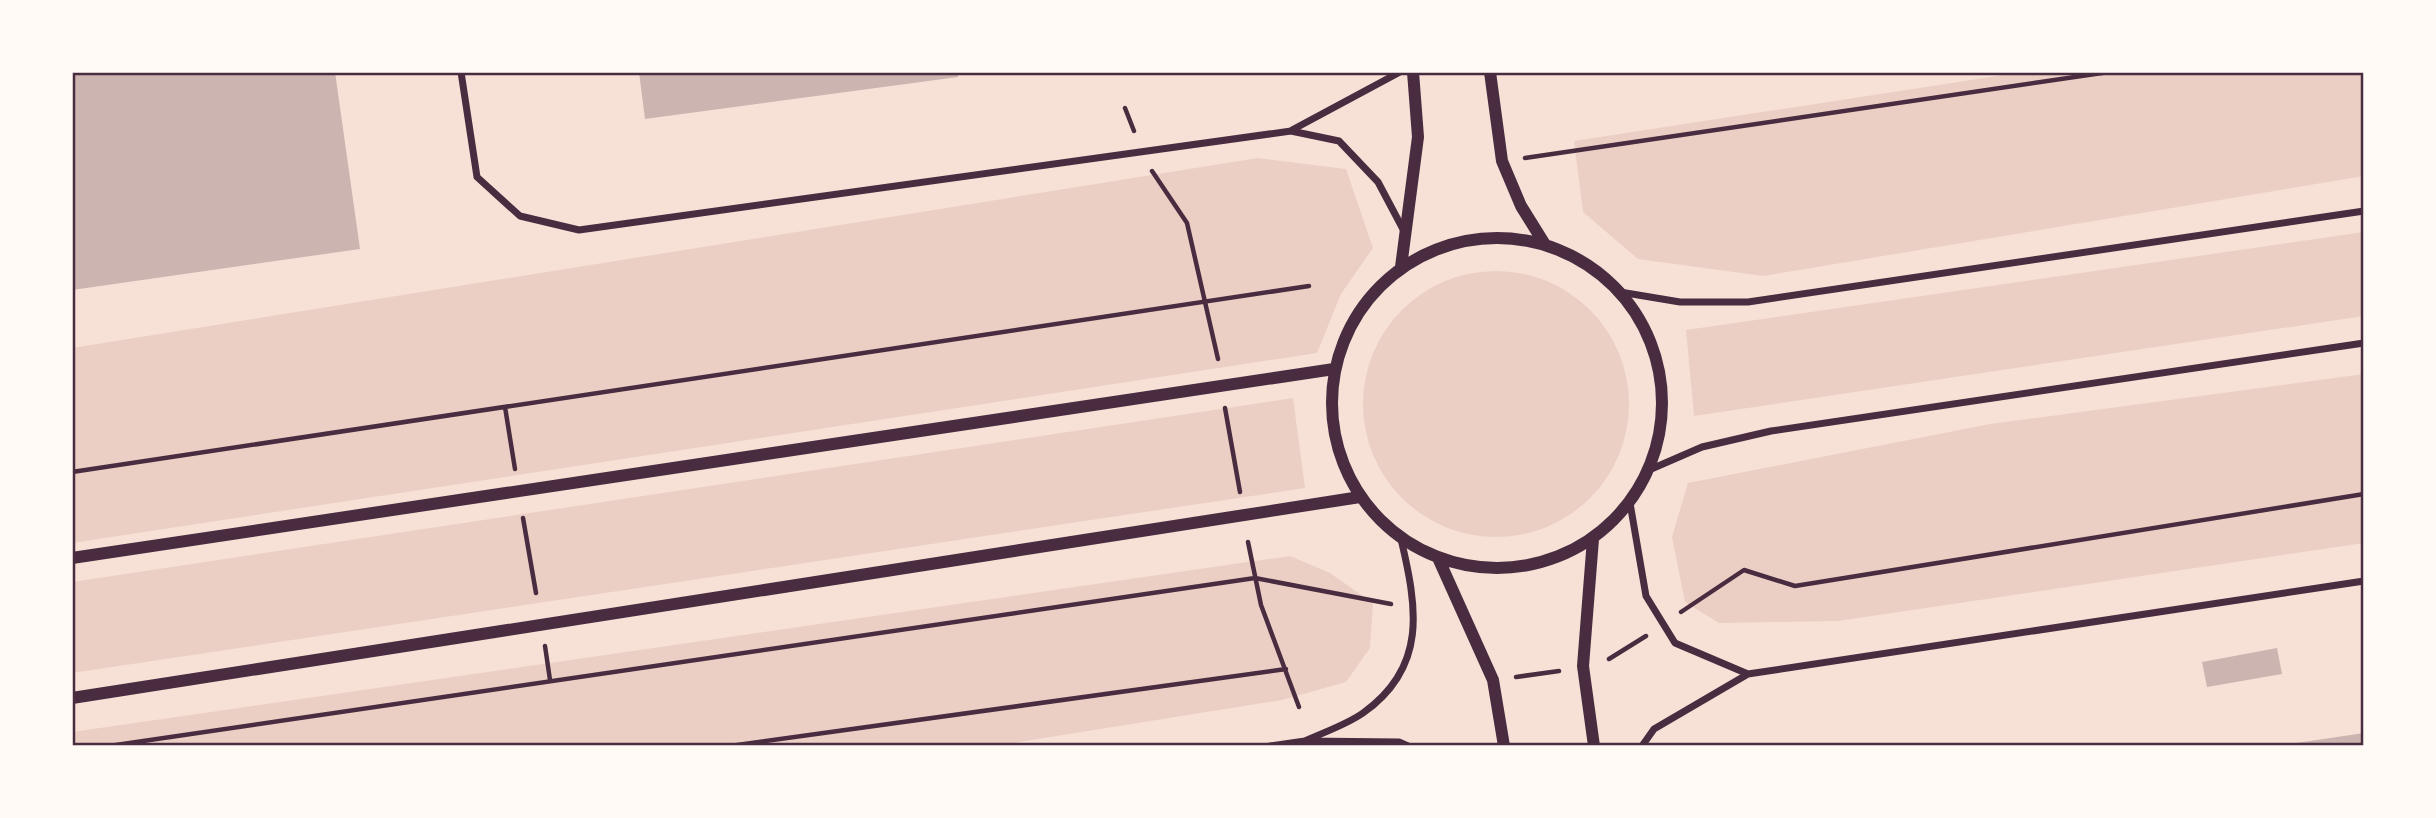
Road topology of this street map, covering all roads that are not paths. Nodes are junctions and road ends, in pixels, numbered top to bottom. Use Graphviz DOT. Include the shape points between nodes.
graph roads {
  1 [pos="461,72"];
  2 [pos="1400,72"];
  3 [pos="1413,72"];
  4 [pos="1490,72"];
  5 [pos="1291,131"];
  6 [pos="2364,211"];
  7 [pos="1405,232"];
  8 [pos="1544,243"];
  9 [pos="1401,267"];
  10 [pos="1620,292"];
  11 [pos="2364,343"];
  12 [pos="1334,369"];
  13 [pos="1649,470"];
  14 [pos="1360,497"];
  15 [pos="1630,503"];
  16 [pos="1401,539"];
  17 [pos="1593,539"];
  18 [pos="72,558"];
  19 [pos="1439,559"];
  20 [pos="2364,581"];
  21 [pos="1748,674"];
  22 [pos="72,698"];
  23 [pos="1305,741"];
  24 [pos="1270,746"];
  25 [pos="1408,746"];
  26 [pos="1504,746"];
  27 [pos="1594,746"];
  28 [pos="1642,746"];
  1 -- 5 [label="street" via="477,177 520,216 579,230"];
  2 -- 5 [label="street"];
  3 -- 7 [label="street" via="1418,137"];
  4 -- 8 [label="street" via="1502,161 1521,206"];
  5 -- 7 [label="street" via="1339,141 1378,182"];
  6 -- 10 [label="street" via="1748,302 1680,302"];
  7 -- 9 [label="street"];
  8 -- 9 [label="street" via="1507,236 1470,238 1433,249"];
  8 -- 10 [label="street" via="1586,262"];
  9 -- 12 [label="street" via="1357,312"];
  10 -- 13 [label="street" via="1647,331 1661,377 1662,424"];
  11 -- 13 [label="street" via="1771,431 1702,447"];
  12 -- 14 [label="street" via="1333,424 1340,457"];
  12 -- 18 [label="street"];
  13 -- 15 [label="street"];
  14 -- 16 [label="street"];
  14 -- 22 [label="street"];
  15 -- 17 [label="street"];
  15 -- 21 [label="street" via="1646,596 1675,643"];
  16 -- 19 [label="street"];
  16 -- 23 [label="street" via="1412,584 1414,642 1404,665 1393,688 1362,714"];
  17 -- 19 [label="street" via="1558,558 1519,568 1478,569"];
  17 -- 27 [label="street" via="1583,666"];
  19 -- 26 [label="street" via="1493,680"];
  20 -- 21 [label="street"];
  21 -- 28 [label="street" via="1654,729"];
  23 -- 24 [label="street"];
  23 -- 25 [label="street" via="1399,741"];
}
